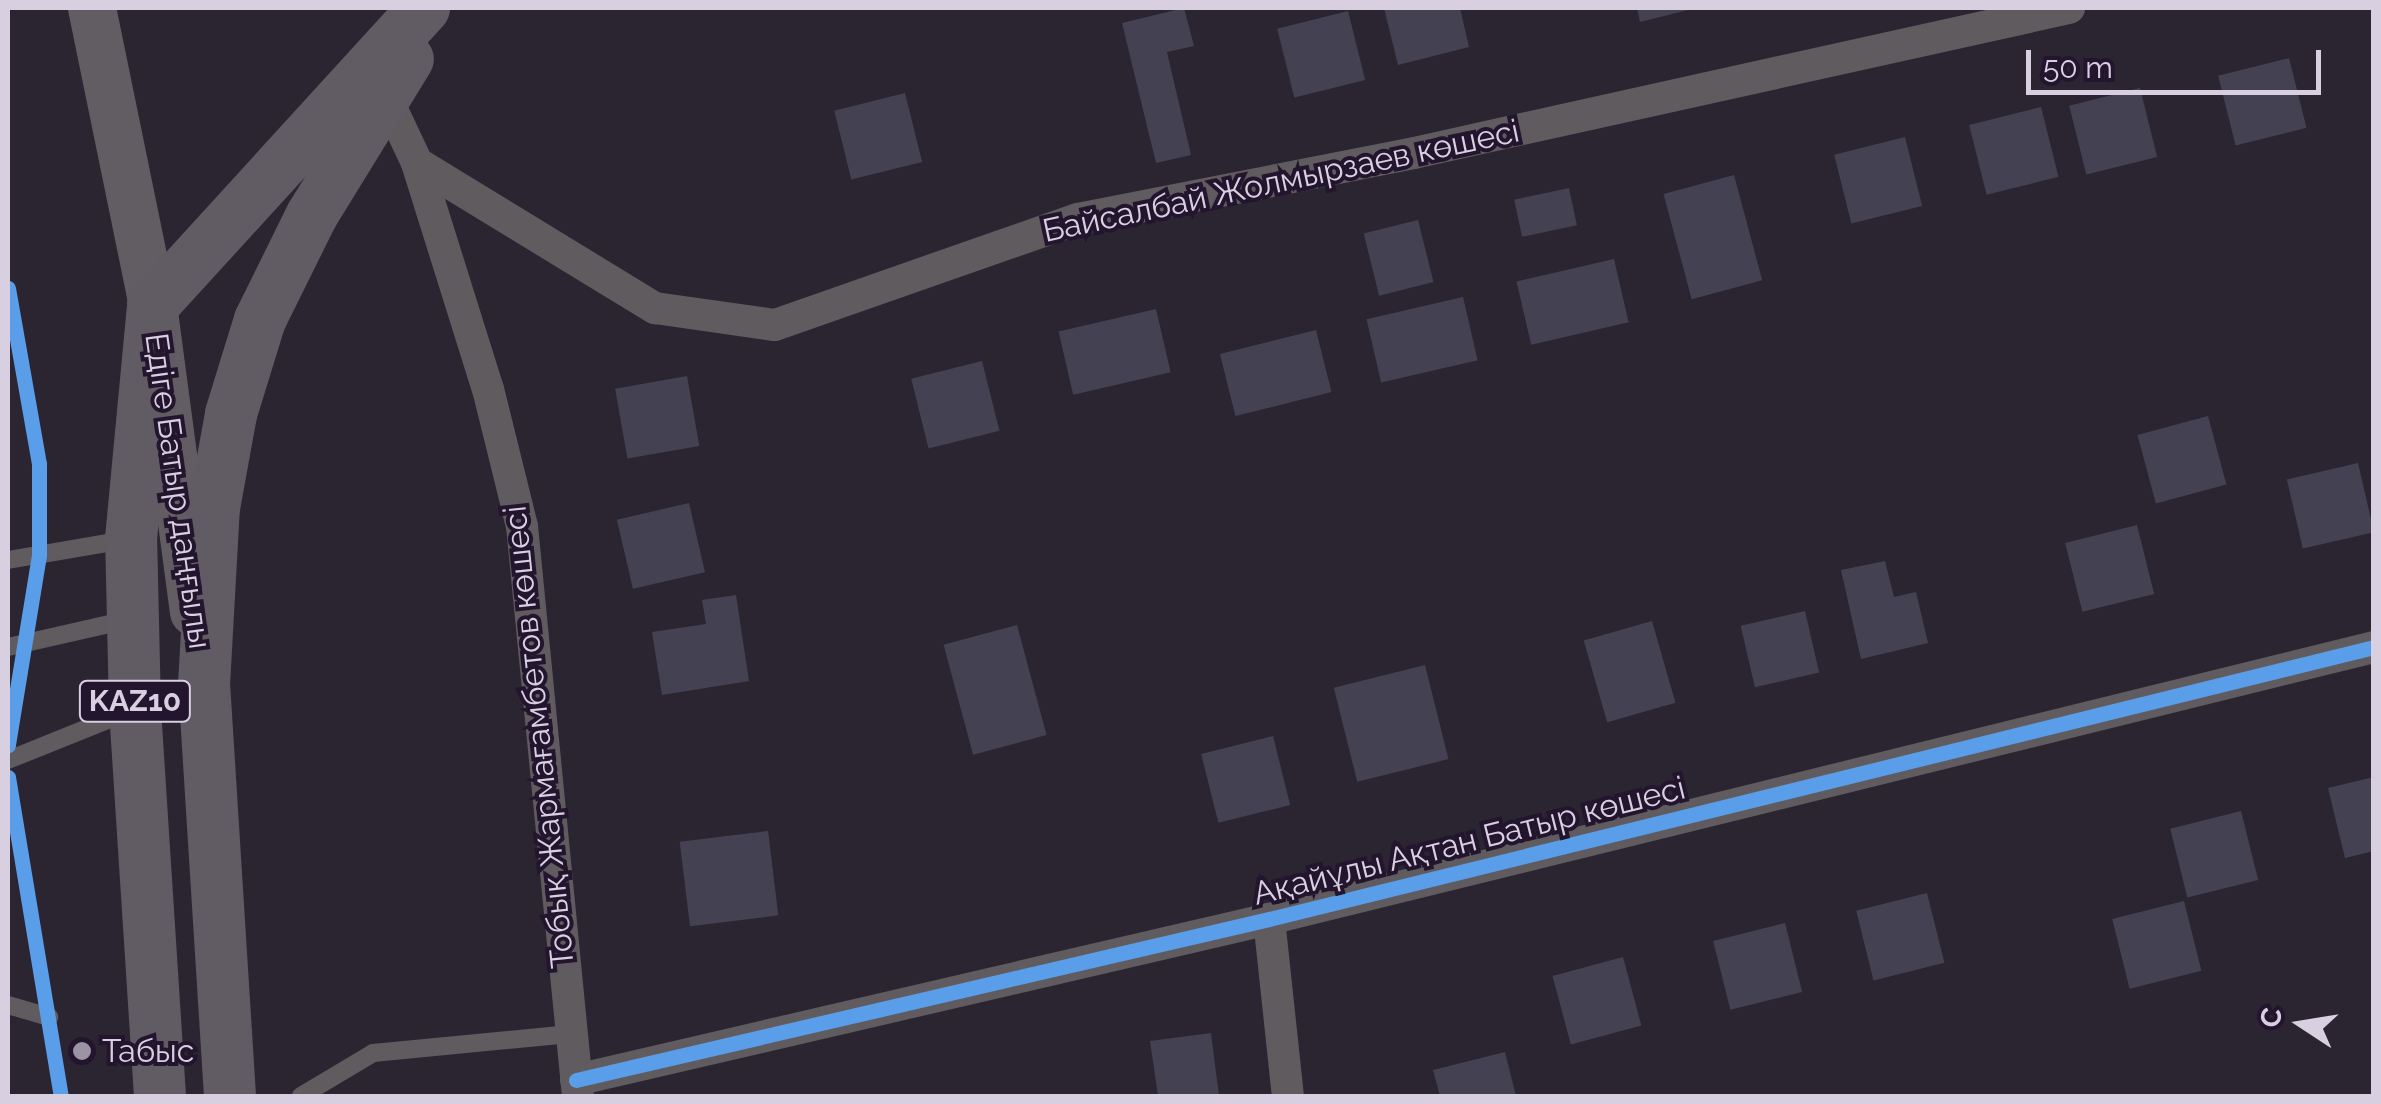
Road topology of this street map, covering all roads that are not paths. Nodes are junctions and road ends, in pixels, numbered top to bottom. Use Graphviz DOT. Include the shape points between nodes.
graph roads {
  1 [pos="92,8"];
  2 [pos="424,8"];
  3 [pos="438,8"];
  4 [pos="2069,8"];
  5 [pos="386,97"];
  6 [pos="417,163"];
  7 [pos="153,305"];
  8 [pos="131,539"];
  9 [pos="8,560"];
  10 [pos="133,618"];
  11 [pos="2374,647"];
  12 [pos="8,648"];
  13 [pos="204,684"];
  14 [pos="135,710"];
  15 [pos="8,760"];
  16 [pos="1269,919"];
  17 [pos="8,1005"];
  18 [pos="49,1016"];
  19 [pos="570,1034"];
  20 [pos="577,1088"];
  21 [pos="160,1096"];
  22 [pos="230,1096"];
  23 [pos="300,1096"];
  24 [pos="1288,1096"];
  1 -- 7 [label="main road, Едіге Батыр даңғылы"];
  2 -- 7 [label="main road"];
  3 -- 5 [label="main road, KAZ10"];
  4 -- 6 [label="street, Байсалбай Жолмырзаев көшесі" via="1414,153 1078,219 775,325 655,308"];
  5 -- 6 [label="street, Тобық Жармағамбетов көшесі"];
  5 -- 13 [label="main road, KAZ10" via="312,215 260,320 231,414 214,508"];
  6 -- 19 [label="street, Тобық Жармағамбетов көшесі" via="488,389 522,526"];
  7 -- 8 [label="main road, Едіге Батыр даңғылы / KAZ10"];
  7 -- 13 [label="main road, Едіге Батыр даңғылы"];
  8 -- 9 [label="lane"];
  8 -- 10 [label="main road, Едіге Батыр даңғылы / KAZ10"];
  10 -- 12 [label="lane"];
  10 -- 14 [label="main road, Едіге Батыр даңғылы / KAZ10"];
  11 -- 16 [label="street, Ақайұлы Ақтан Батыр көшесі"];
  13 -- 22 [label="main road, Едіге Батыр даңғылы / KAZ10"];
  14 -- 15 [label="lane"];
  14 -- 21 [label="main road, Едіге Батыр даңғылы / KAZ10"];
  16 -- 20 [label="street, Ақайұлы Ақтан Батыр көшесі"];
  16 -- 24 [label="street"];
  17 -- 18 [label="lane"];
  19 -- 20 [label="street, Тобық Жармағамбетов көшесі"];
  19 -- 23 [label="lane" via="373,1053"];
}
